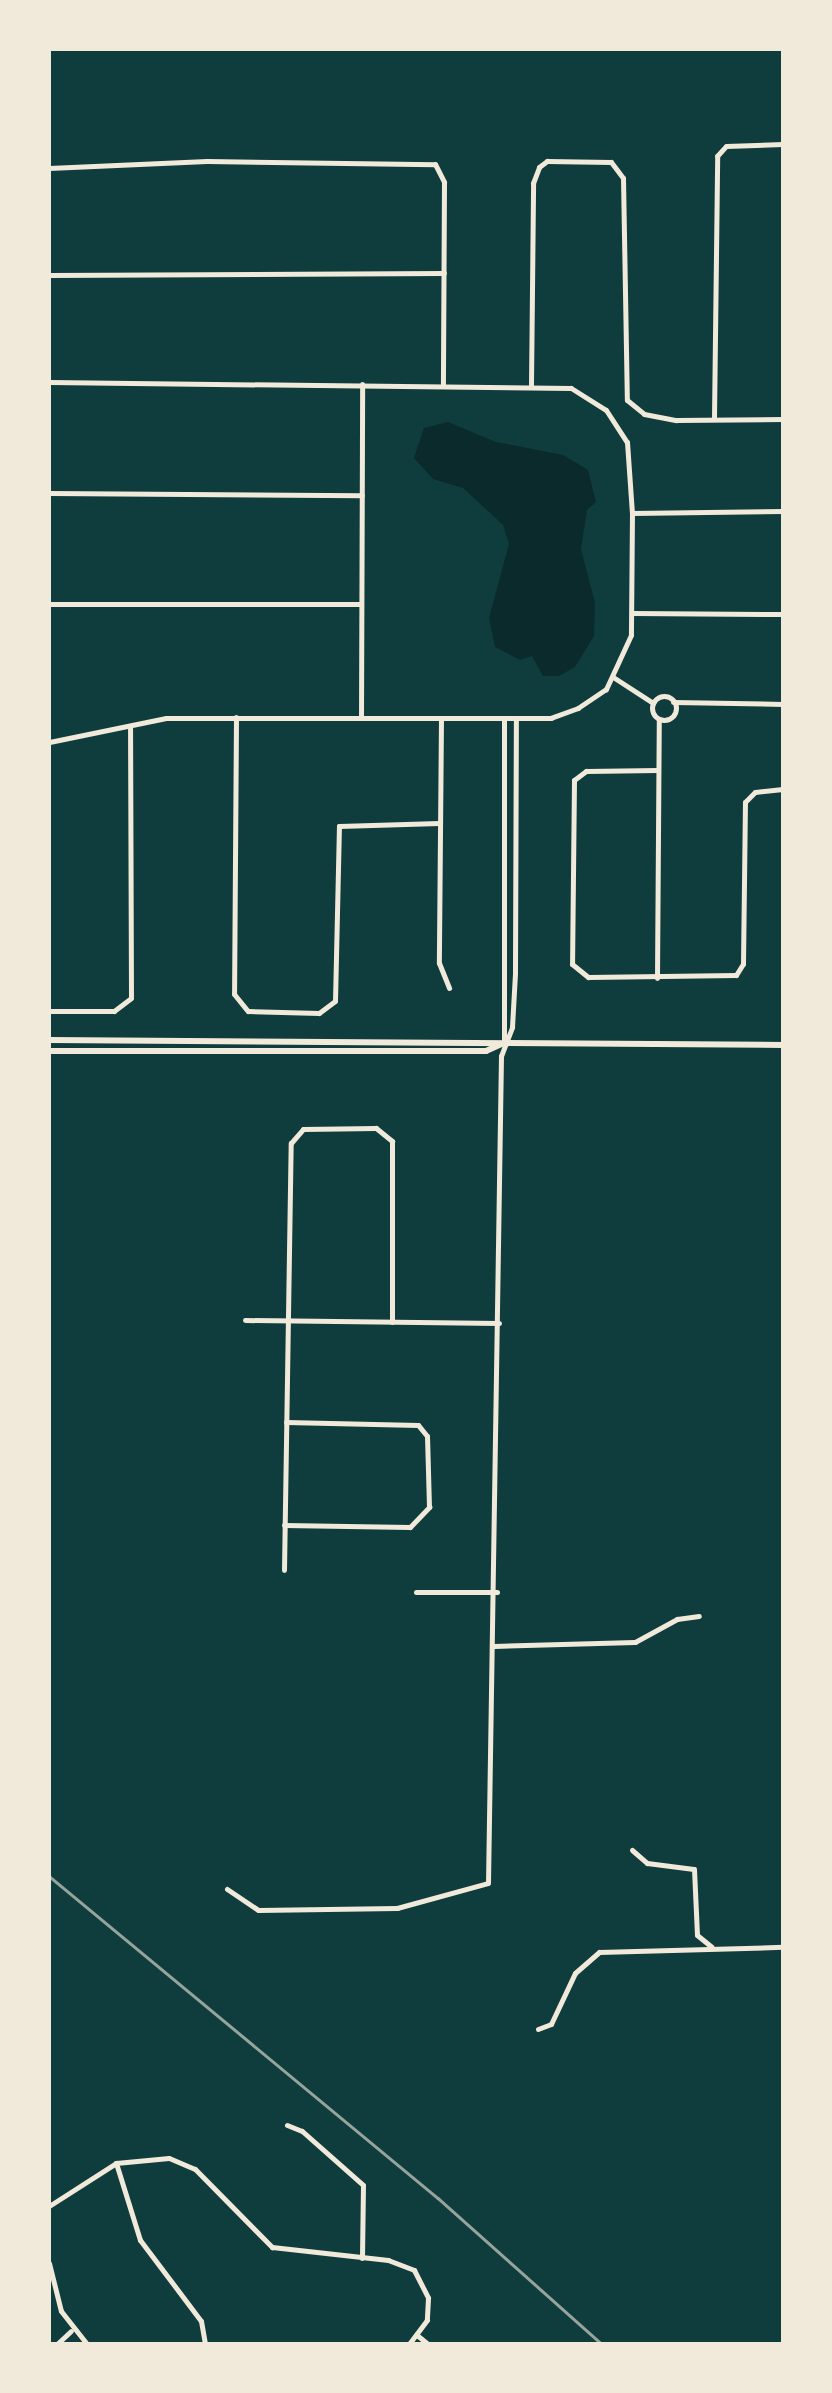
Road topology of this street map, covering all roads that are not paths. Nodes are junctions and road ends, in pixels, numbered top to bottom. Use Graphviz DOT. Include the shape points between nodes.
graph roads {
  1 [pos="783,144"];
  2 [pos="49,168"];
  3 [pos="443,272"];
  4 [pos="49,275"];
  5 [pos="49,382"];
  6 [pos="362,384"];
  7 [pos="443,384"];
  8 [pos="531,385"];
  9 [pos="714,418"];
  10 [pos="783,419"];
  11 [pos="49,493"];
  12 [pos="362,495"];
  13 [pos="783,511"];
  14 [pos="632,513"];
  15 [pos="49,604"];
  16 [pos="361,604"];
  17 [pos="632,613"];
  18 [pos="783,614"];
  19 [pos="613,677"];
  20 [pos="673,702"];
  21 [pos="653,703"];
  22 [pos="783,704"];
  23 [pos="236,717"];
  24 [pos="361,718"];
  25 [pos="440,718"];
  26 [pos="504,719"];
  27 [pos="516,719"];
  28 [pos="659,719"];
  29 [pos="130,728"];
  30 [pos="49,742"];
  31 [pos="658,770"];
  32 [pos="783,789"];
  33 [pos="439,823"];
  34 [pos="657,978"];
  35 [pos="449,988"];
  36 [pos="49,1011"];
  37 [pos="49,1040"];
  38 [pos="503,1044"];
  39 [pos="783,1045"];
  40 [pos="49,1051"];
  41 [pos="245,1320"];
  42 [pos="287,1321"];
  43 [pos="392,1322"];
  44 [pos="499,1323"];
  45 [pos="286,1422"];
  46 [pos="285,1525"];
  47 [pos="284,1570"];
  48 [pos="416,1592"];
  49 [pos="497,1592"];
  50 [pos="699,1616"];
  51 [pos="494,1646"];
  52 [pos="632,1850"];
  53 [pos="227,1889"];
  54 [pos="715,1948"];
  55 [pos="783,1948"];
  56 [pos="538,2029"];
  57 [pos="286,2125"];
  58 [pos="116,2162"];
  59 [pos="49,2206"];
  60 [pos="362,2258"];
  61 [pos="49,2263"];
  62 [pos="71,2332"];
  63 [pos="418,2336"];
  64 [pos="57,2344"];
  65 [pos="87,2344"];
  66 [pos="205,2344"];
  67 [pos="409,2344"];
  68 [pos="428,2344"];
  1 -- 9 [label="street" via="726,146 717,156"];
  2 -- 3 [label="street" via="425,161 443,172"];
  3 -- 4 [label="street"];
  3 -- 7 [label="street"];
  5 -- 6 [label="street"];
  6 -- 7 [label="street"];
  6 -- 12 [label="street"];
  7 -- 8 [label="street"];
  8 -- 9 [label="street" via="533,183 539,167 547,161 611,162 622,178 627,400 644,414"];
  8 -- 14 [label="street" via="571,388 606,410 628,442"];
  9 -- 10 [label="street"];
  11 -- 12 [label="street"];
  12 -- 16 [label="street"];
  13 -- 14 [label="street"];
  14 -- 17 [label="street"];
  15 -- 16 [label="street"];
  16 -- 24 [label="street"];
  17 -- 18 [label="street"];
  17 -- 19 [label="street"];
  19 -- 21 [label="street"];
  19 -- 27 [label="street" via="578,708 551,718"];
  20 -- 21 [label="street" via="663,697"];
  20 -- 22 [label="street"];
  20 -- 28 [label="street" via="673,716"];
  21 -- 28 [label="street"];
  23 -- 24 [label="street"];
  23 -- 29 [label="street" via="166,718"];
  23 -- 33 [label="street" via="234,994 248,1012 319,1013 335,1001 339,826"];
  24 -- 25 [label="street"];
  25 -- 26 [label="street"];
  25 -- 33 [label="street"];
  26 -- 27 [label="street"];
  26 -- 38 [label="street"];
  27 -- 38 [label="street" via="515,973 512,1027"];
  28 -- 31 [label="street"];
  29 -- 30 [label="street"];
  29 -- 36 [label="street" via="131,998 114,1012"];
  31 -- 34 [label="street"];
  31 -- 34 [label="street" via="586,771 573,780 575,972"];
  32 -- 34 [label="street" via="755,792 745,802 743,964 736,975"];
  33 -- 35 [label="street" via="439,963"];
  37 -- 38 [label="street"];
  38 -- 39 [label="street"];
  38 -- 40 [label="street" via="486,1051"];
  38 -- 44 [label="street"];
  41 -- 42 [label="street"];
  42 -- 43 [label="street"];
  42 -- 43 [label="street" via="290,1143 303,1129 324,1126 376,1128 392,1141"];
  42 -- 45 [label="street"];
  43 -- 44 [label="street"];
  44 -- 49 [label="street"];
  45 -- 46 [label="street"];
  45 -- 46 [label="street" via="418,1425 427,1436 429,1507 410,1527"];
  46 -- 47 [label="street"];
  48 -- 49 [label="street"];
  49 -- 51 [label="street"];
  50 -- 51 [label="street" via="677,1619 635,1642"];
  51 -- 53 [label="street" via="488,1883 397,1908 258,1910"];
  52 -- 54 [label="street" via="647,1863 694,1869 697,1935"];
  54 -- 55 [label="street"];
  54 -- 56 [label="street" via="599,1952 575,1973 551,2024"];
  57 -- 60 [label="street" via="302,2131 363,2185"];
  58 -- 59 [label="street"];
  58 -- 60 [label="street" via="169,2158 195,2169 272,2247"];
  58 -- 66 [label="street" via="140,2240 201,2321"];
  60 -- 63 [label="street" via="414,2270 428,2298"];
  61 -- 62 [label="street"];
  62 -- 64 [label="street"];
  62 -- 65 [label="street"];
  63 -- 67 [label="street"];
  63 -- 68 [label="street"];
}
